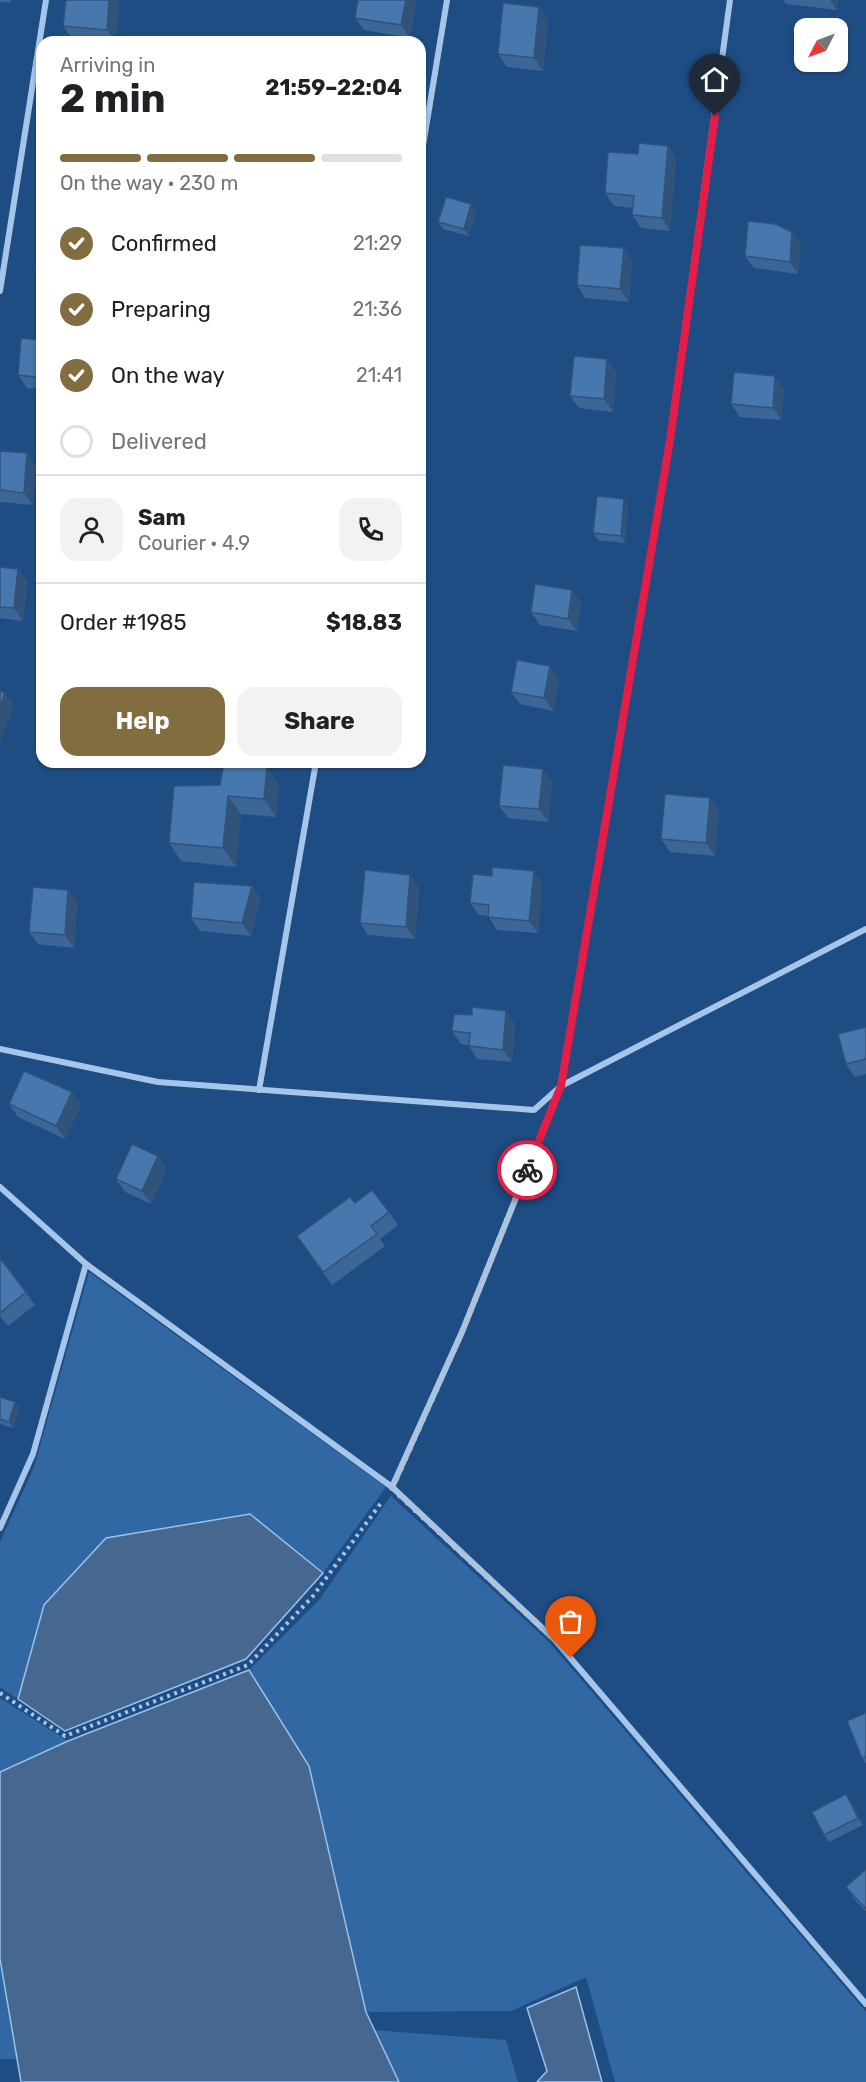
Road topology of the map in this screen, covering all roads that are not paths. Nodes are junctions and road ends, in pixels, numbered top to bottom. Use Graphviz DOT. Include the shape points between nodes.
graph roads {
  1 [pos="46,0"];
  2 [pos="447,0"];
  3 [pos="730,0"];
  4 [pos="40,36"];
  5 [pos="36,63"];
  6 [pos="426,128"];
  7 [pos="0,291"];
  8 [pos="315,768"];
  9 [pos="866,929"];
  10 [pos="0,1049"];
  11 [pos="561,1086"];
  12 [pos="259,1090"];
  13 [pos="0,1187"];
  14 [pos="86,1264"];
  15 [pos="392,1488"];
  16 [pos="0,1528"];
  17 [pos="866,2004"];
  1 -- 4 [label="street"];
  2 -- 6 [label="street"];
  3 -- 11 [label="street" via="670,440"];
  5 -- 7 [label="street"];
  8 -- 12 [label="street"];
  9 -- 11 [label="street"];
  10 -- 12 [label="street" via="158,1082"];
  11 -- 12 [label="street" via="534,1110"];
  11 -- 15 [label="street" via="462,1332"];
  13 -- 14 [label="street"];
  14 -- 15 [label="street"];
  14 -- 16 [label="street" via="33,1454"];
  15 -- 17 [label="street" via="555,1640"];
}
